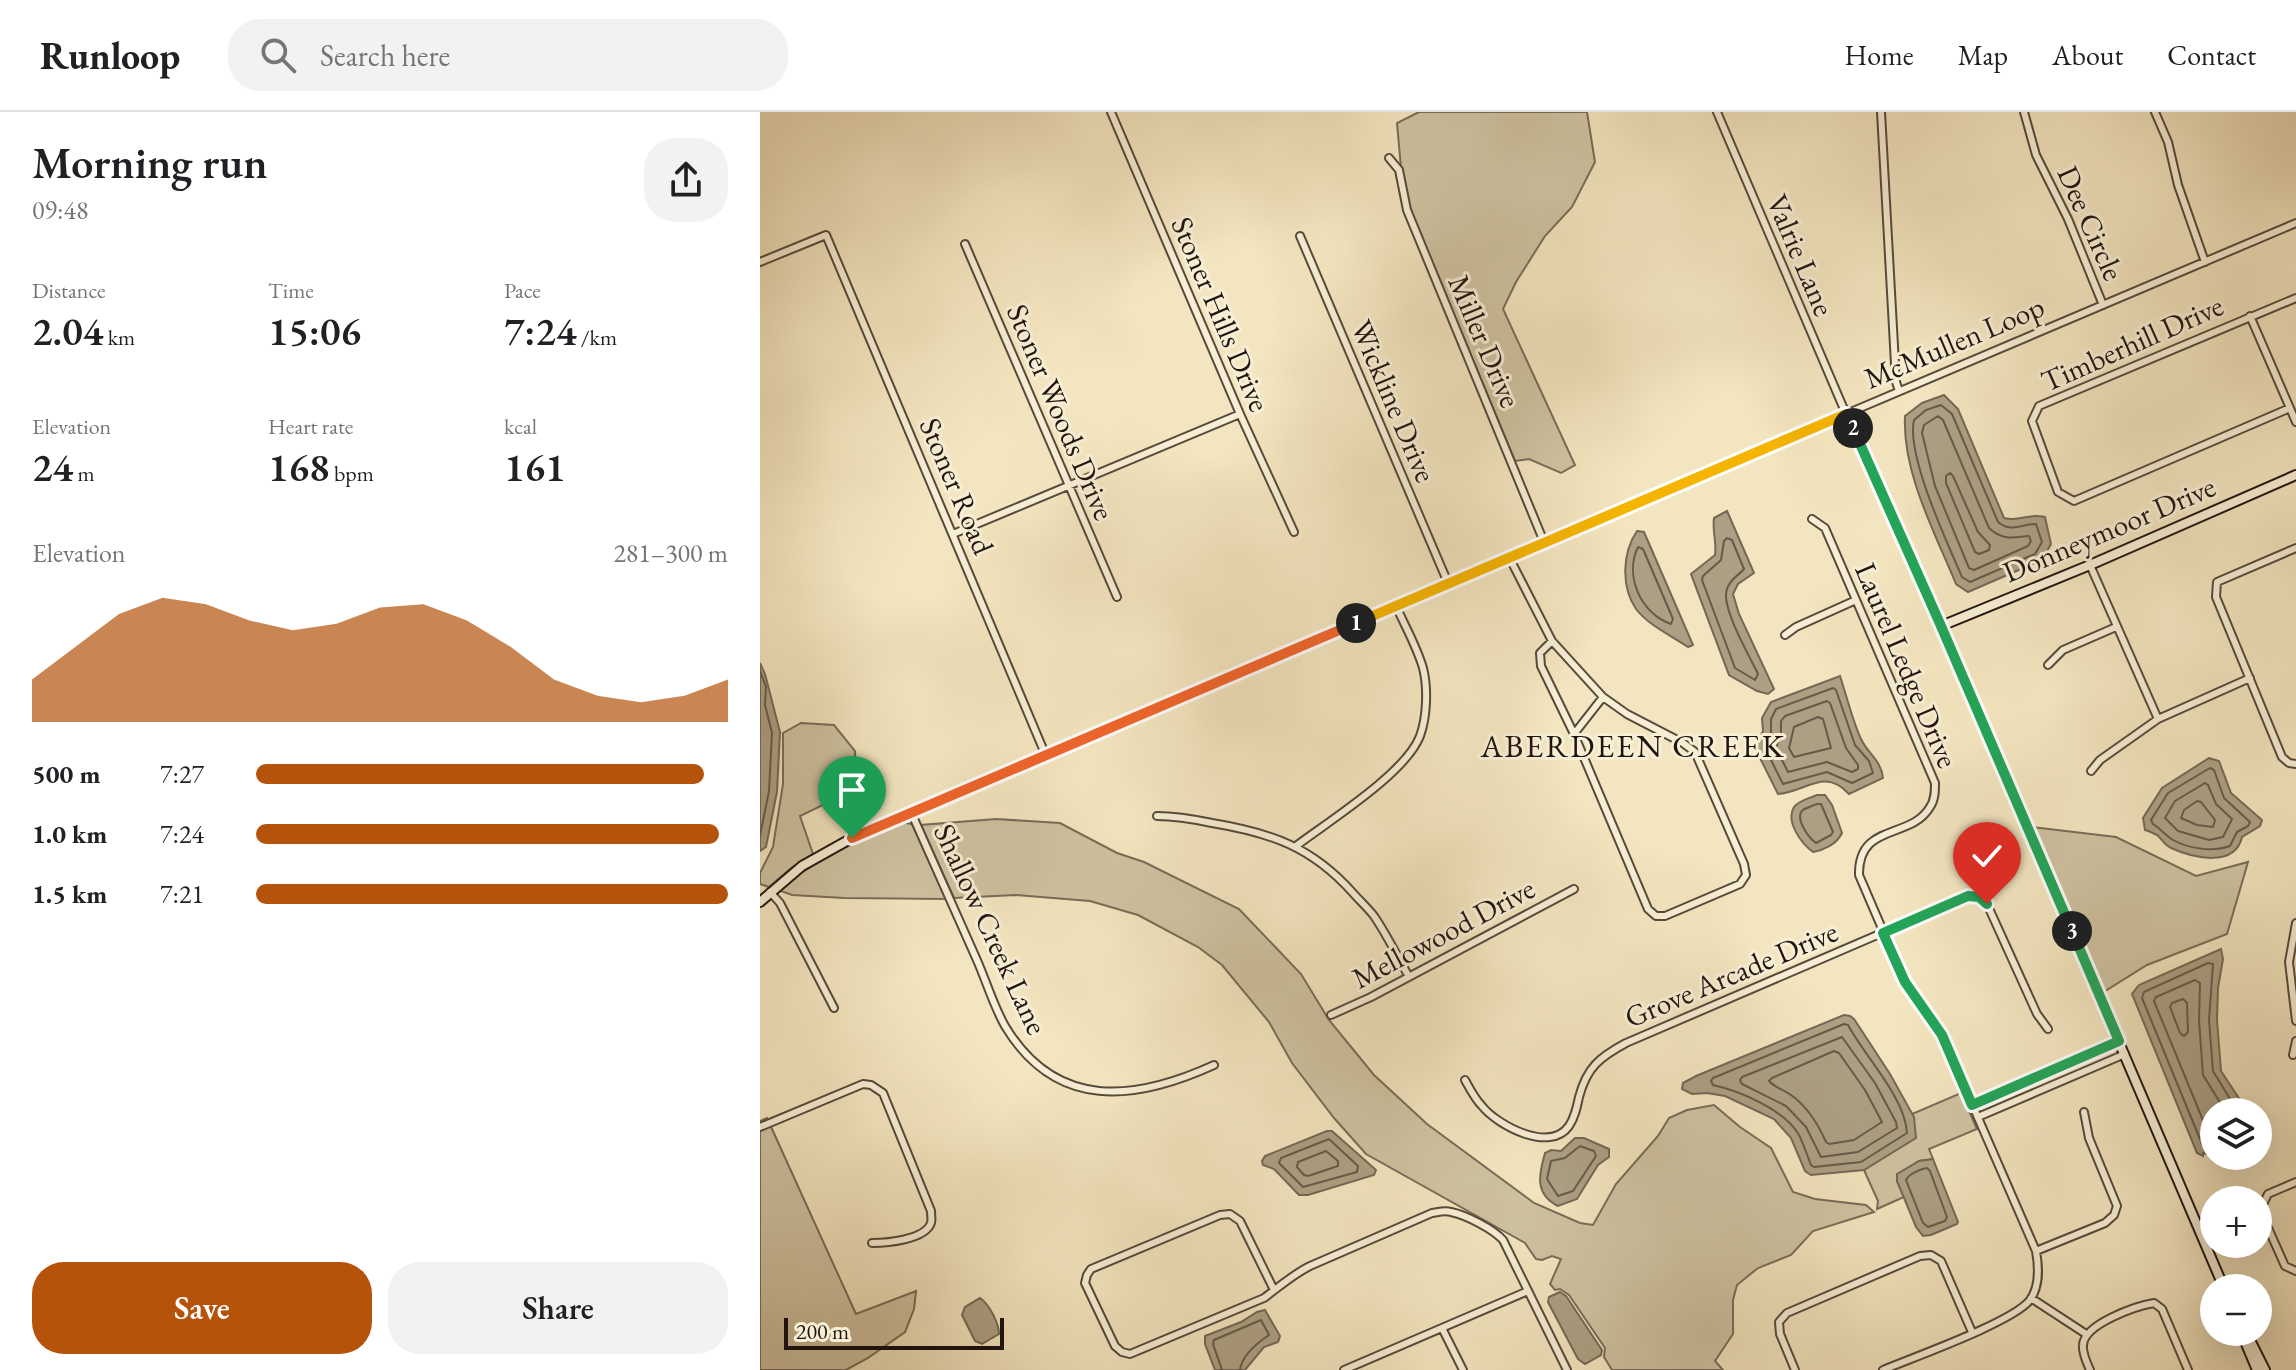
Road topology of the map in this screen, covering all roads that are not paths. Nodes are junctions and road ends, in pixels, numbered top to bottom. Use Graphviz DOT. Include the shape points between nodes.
graph roads {
  1 [pos="1111,112"];
  2 [pos="1717,112"];
  3 [pos="1881,112"];
  4 [pos="2024,112"];
  5 [pos="2155,112"];
  6 [pos="1389,158"];
  7 [pos="2296,223"];
  8 [pos="1300,236"];
  9 [pos="965,244"];
  10 [pos="760,262"];
  11 [pos="2205,262"];
  12 [pos="2296,298"];
  13 [pos="2103,305"];
  14 [pos="2250,316"];
  15 [pos="1899,391"];
  16 [pos="2290,408"];
  17 [pos="1240,414"];
  18 [pos="1846,414"];
  19 [pos="2296,422"];
  20 [pos="2296,475"];
  21 [pos="1069,485"];
  22 [pos="1812,519"];
  23 [pos="1294,532"];
  24 [pos="953,534"];
  25 [pos="1544,542"];
  26 [pos="2296,548"];
  27 [pos="1509,557"];
  28 [pos="2090,565"];
  29 [pos="1448,583"];
  30 [pos="1117,597"];
  31 [pos="1856,600"];
  32 [pos="1396,606"];
  33 [pos="1941,626"];
  34 [pos="2116,627"];
  35 [pos="1785,635"];
  36 [pos="1552,641"];
  37 [pos="2048,665"];
  38 [pos="2250,678"];
  39 [pos="1603,697"];
  40 [pos="2158,719"];
  41 [pos="1574,734"];
  42 [pos="1046,756"];
  43 [pos="2296,764"];
  44 [pos="2091,771"];
  45 [pos="911,812"];
  46 [pos="1157,816"];
  47 [pos="1296,846"];
  48 [pos="1574,889"];
  49 [pos="770,892"];
  50 [pos="760,902"];
  51 [pos="2296,923"];
  52 [pos="1883,933"];
  53 [pos="1408,975"];
  54 [pos="834,1008"];
  55 [pos="1331,1015"];
  56 [pos="2296,1021"];
  57 [pos="2048,1029"];
  58 [pos="2119,1041"];
  59 [pos="2296,1041"];
  60 [pos="2125,1054"];
  61 [pos="2293,1055"];
  62 [pos="1214,1065"];
  63 [pos="1465,1080"];
  64 [pos="1972,1105"];
  65 [pos="2084,1112"];
  66 [pos="1978,1117"];
  67 [pos="760,1127"];
  68 [pos="2296,1182"];
  69 [pos="872,1243"];
  70 [pos="2036,1251"];
  71 [pos="2296,1271"];
  72 [pos="2218,1274"];
  73 [pos="1274,1290"];
  74 [pos="1528,1291"];
  75 [pos="2031,1298"];
  76 [pos="1442,1328"];
  77 [pos="1972,1332"];
  78 [pos="2086,1334"];
  79 [pos="2249,1346"];
  80 [pos="2252,1346"];
  81 [pos="1905,1360"];
  82 [pos="1356,1368"];
  83 [pos="1344,1370"];
  84 [pos="1463,1370"];
  85 [pos="1567,1370"];
  86 [pos="1795,1370"];
  87 [pos="1883,1370"];
  88 [pos="1909,1370"];
  89 [pos="2090,1370"];
  90 [pos="2188,1370"];
  91 [pos="2257,1370"];
  92 [pos="2265,1370"];
  1 -- 17 [label="street, Stoner Hills Drive"];
  2 -- 18 [label="street, Valrie Lane"];
  3 -- 15 [label="street"];
  4 -- 13 [label="street, Dee Circle" via="2036,155"];
  5 -- 11 [label="street"];
  6 -- 25 [label="street, Miller Drive" via="1399,170 1407,210"];
  7 -- 11 [label="street, McMullen Loop"];
  8 -- 29 [label="street, Wickline Drive"];
  9 -- 21 [label="street, Stoner Woods Drive"];
  10 -- 24 [label="street, Stoner Road" via="826,235"];
  11 -- 13 [label="street, McMullen Loop"];
  12 -- 14 [label="street, Timberhill Drive"];
  13 -- 15 [label="street, McMullen Loop"];
  14 -- 16 [label="street"];
  14 -- 16 [label="street, Timberhill Drive" via="2039,406 2032,421 2058,492 2074,501"];
  15 -- 18 [label="street, McMullen Loop"];
  16 -- 19 [label="street"];
  17 -- 21 [label="street"];
  17 -- 23 [label="street, Stoner Hills Drive"];
  18 -- 25 [label="street, McMullen Loop"];
  18 -- 33 [label="street"];
  20 -- 28 [label="street, Donneymoor Drive"];
  21 -- 24 [label="street"];
  21 -- 30 [label="street, Stoner Woods Drive"];
  22 -- 31 [label="street, Laurel Ledge Drive" via="1825,528"];
  24 -- 42 [label="street, Stoner Road"];
  25 -- 27 [label="street, McMullen Loop"];
  26 -- 38 [label="street" via="2217,582 2216,597"];
  27 -- 29 [label="street, McMullen Loop"];
  27 -- 36 [label="street"];
  28 -- 33 [label="street, Donneymoor Drive"];
  28 -- 34 [label="street"];
  29 -- 32 [label="street, McMullen Loop"];
  31 -- 35 [label="street"];
  31 -- 52 [label="street, Laurel Ledge Drive" via="1935,783 1932,806 1922,817 1873,839 1859,863"];
  32 -- 42 [label="street, McMullen Loop"];
  32 -- 47 [label="street" via="1423,669 1420,736 1391,774"];
  33 -- 58 [label="street"];
  34 -- 37 [label="street" via="2063,650"];
  34 -- 40 [label="street"];
  36 -- 39 [label="street"];
  36 -- 41 [label="street" via="1540,653 1541,666"];
  38 -- 40 [label="street"];
  38 -- 43 [label="street" via="2282,757"];
  39 -- 41 [label="street"];
  39 -- 41 [label="street" via="1695,752 1744,864 1746,875 1740,884 1665,916 1648,909"];
  40 -- 44 [label="street"];
  42 -- 45 [label="street, McMullen Loop"];
  45 -- 49 [label="street, McMullen Loop" via="821,854"];
  45 -- 62 [label="street, Shallow Creek Lane" via="1004,1024 1027,1057 1059,1080 1101,1093 1152,1088"];
  46 -- 47 [label="street" via="1238,827"];
  47 -- 53 [label="street" via="1344,883 1373,915"];
  48 -- 53 [label="street, Mellowood Drive"];
  49 -- 50 [label="street, McMullen Loop"];
  49 -- 54 [label="street"];
  51 -- 56 [label="street" via="2289,962"];
  52 -- 57 [label="street, Grove Arcade Drive" via="1968,896 1979,897"];
  52 -- 63 [label="street, Grove Arcade Drive" via="1601,1056 1588,1072 1575,1116 1557,1136 1524,1134 1493,1117"];
  52 -- 64 [label="street, Laurel Ledge Drive" via="1905,982 1942,1035"];
  53 -- 55 [label="street, Mellowood Drive"];
  58 -- 60 [label="street"];
  58 -- 64 [label="street"];
  59 -- 61 [label="street"];
  60 -- 66 [label="street"];
  60 -- 72 [label="street"];
  64 -- 66 [label="street, Laurel Ledge Drive"];
  65 -- 70 [label="street" via="2117,1206 2114,1215"];
  66 -- 70 [label="street, Laurel Ledge Drive"];
  67 -- 69 [label="street" via="863,1084 883,1093 932,1222 918,1235 890,1244"];
  68 -- 71 [label="street" via="2268,1194 2260,1210 2285,1266"];
  70 -- 75 [label="street, Laurel Ledge Drive" via="2039,1270"];
  73 -- 73 [label="street" via="1240,1221 1230,1214 1091,1269 1085,1283 1115,1346 1130,1354"];
  73 -- 74 [label="street" via="1310,1266 1444,1211 1496,1233"];
  74 -- 76 [label="street"];
  74 -- 85 [label="street"];
  75 -- 77 [label="street" via="2011,1316"];
  75 -- 78 [label="street"];
  76 -- 82 [label="street"];
  76 -- 84 [label="street"];
  77 -- 81 [label="street"];
  77 -- 86 [label="street" via="1941,1261 1920,1256 1787,1313 1779,1322 1780,1334"];
  78 -- 89 [label="street" via="2082,1346"];
  78 -- 90 [label="street" via="2154,1303 2162,1309"];
  79 -- 91 [label="street"];
  80 -- 92 [label="street"];
  81 -- 87 [label="street"];
  81 -- 88 [label="street"];
  82 -- 83 [label="street"];
}
